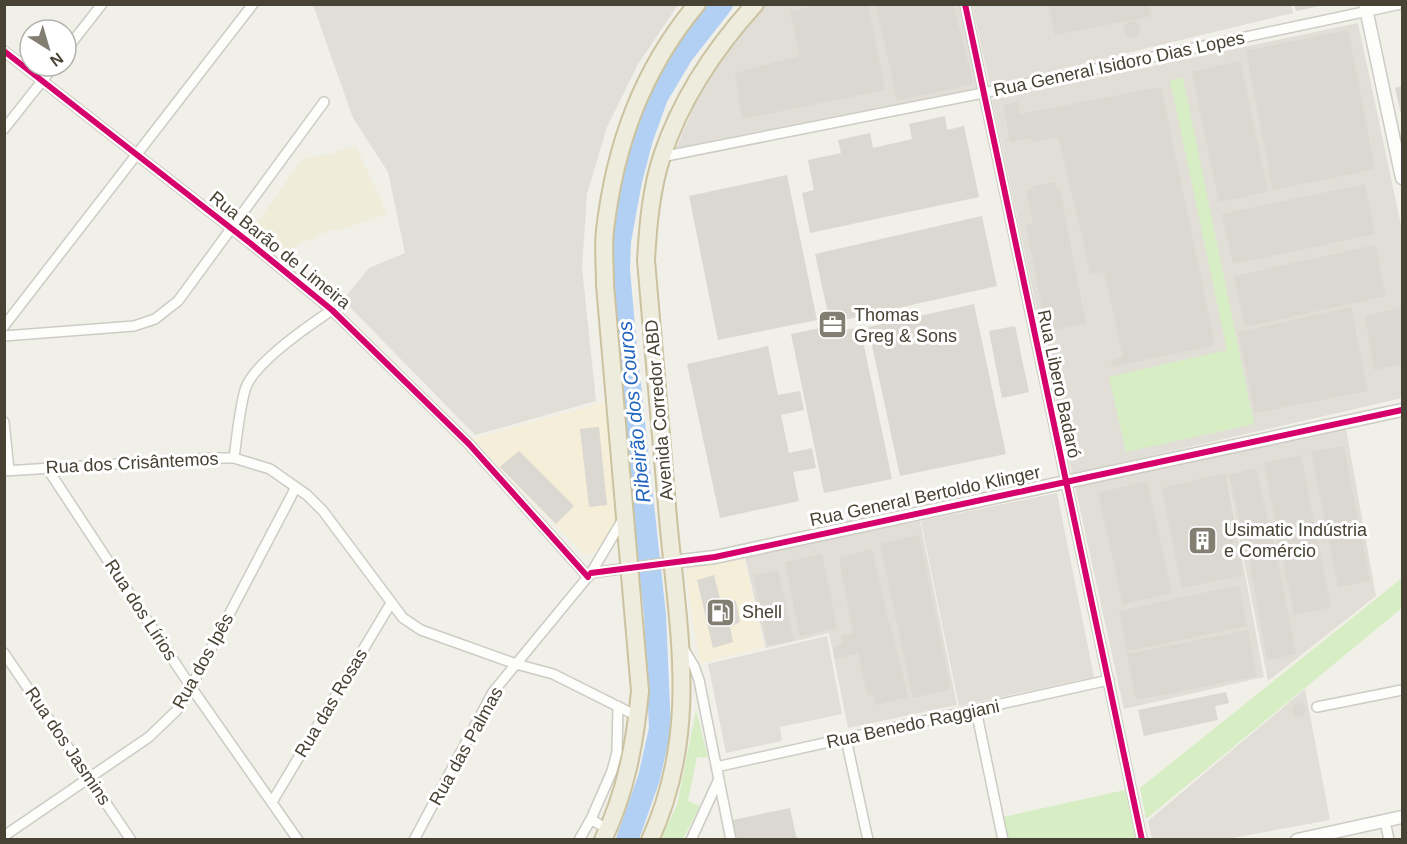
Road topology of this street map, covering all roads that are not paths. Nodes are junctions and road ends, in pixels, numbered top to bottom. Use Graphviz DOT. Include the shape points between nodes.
graph roads {
  1 [pos="102,4"];
  2 [pos="253,4"];
  3 [pos="698,4"];
  4 [pos="755,4"];
  5 [pos="965,4"];
  6 [pos="1401,4"];
  7 [pos="1366,8"];
  8 [pos="78,35"];
  9 [pos="4,51"];
  10 [pos="44,78"];
  11 [pos="42,81"];
  12 [pos="983,93"];
  13 [pos="324,102"];
  14 [pos="4,129"];
  15 [pos="1398,136"];
  16 [pos="137,156"];
  17 [pos="662,157"];
  18 [pos="1402,178"];
  19 [pos="231,229"];
  20 [pos="332,310"];
  21 [pos="4,326"];
  22 [pos="4,336"];
  23 [pos="1402,410"];
  24 [pos="4,422"];
  25 [pos="234,458"];
  26 [pos="47,468"];
  27 [pos="7,471"];
  28 [pos="1064,481"];
  29 [pos="296,487"];
  30 [pos="626,515"];
  31 [pos="668,563"];
  32 [pos="634,567"];
  33 [pos="590,575"];
  34 [pos="391,603"];
  35 [pos="682,646"];
  36 [pos="4,653"];
  37 [pos="516,664"];
  38 [pos="1109,680"];
  39 [pos="191,687"];
  40 [pos="1402,690"];
  41 [pos="618,706"];
  42 [pos="1317,707"];
  43 [pos="976,710"];
  44 [pos="637,716"];
  45 [pos="846,739"];
  46 [pos="716,767"];
  47 [pos="89,778"];
  48 [pos="718,781"];
  49 [pos="272,802"];
  50 [pos="1402,817"];
  51 [pos="591,819"];
  52 [pos="1385,821"];
  53 [pos="605,835"];
  54 [pos="4,836"];
  55 [pos="130,840"];
  56 [pos="298,840"];
  57 [pos="414,840"];
  58 [pos="579,840"];
  59 [pos="650,840"];
  60 [pos="691,840"];
  61 [pos="731,840"];
  62 [pos="868,840"];
  63 [pos="1003,840"];
  64 [pos="1142,840"];
  65 [pos="1297,840"];
  66 [pos="1389,840"];
  1 -- 8 [label="street"];
  2 -- 16 [label="street"];
  3 -- 30 [label="highway" via="651,70 632,114 614,178 605,232 605,285"];
  4 -- 17 [label="highway, Avenida Corredor ABD" via="708,62 682,108"];
  5 -- 12 [label="street, Rua Libero Badaró"];
  6 -- 7 [label="street, Rua General Isidoro Dias Lopes"];
  7 -- 12 [label="street, Rua General Isidoro Dias Lopes"];
  7 -- 15 [label="street"];
  9 -- 11 [label="street, Rua Barão de Limeira"];
  10 -- 11 [label="street"];
  11 -- 14 [label="street"];
  11 -- 16 [label="street, Rua Barão de Limeira"];
  12 -- 17 [label="street, Rua General Isidoro Dias Lopes"];
  12 -- 28 [label="street, Rua Libero Badaró"];
  13 -- 19 [label="street"];
  15 -- 18 [label="street"];
  16 -- 19 [label="street, Rua Barão de Limeira"];
  16 -- 21 [label="street"];
  17 -- 31 [label="highway, Avenida Corredor ABD" via="649,220 646,260"];
  19 -- 20 [label="street, Rua Barão de Limeira"];
  19 -- 22 [label="street" via="178,301 155,319 134,326"];
  20 -- 25 [label="street" via="251,376 245,389"];
  20 -- 33 [label="street, Rua Barão de Limeira" via="469,444"];
  23 -- 28 [label="street, Rua General Bertoldo Klinger"];
  24 -- 27 [label="street"];
  25 -- 26 [label="street, Rua dos Crisântemos"];
  25 -- 29 [label="street, Rua dos Crisântemos" via="270,469"];
  26 -- 27 [label="street, Rua dos Crisântemos"];
  26 -- 39 [label="street, Rua dos Lírios"];
  28 -- 31 [label="street, Rua General Bertoldo Klinger"];
  28 -- 38 [label="street, Rua Libero Badaró"];
  29 -- 34 [label="street, Rua dos Crisântemos" via="323,512"];
  29 -- 39 [label="street, Rua dos Ipês"];
  30 -- 32 [label="highway"];
  30 -- 33 [label="street, Rua das Palmas"];
  31 -- 32 [label="street, Rua General Bertoldo Klinger"];
  31 -- 35 [label="highway, Avenida Corredor ABD"];
  32 -- 33 [label="street"];
  32 -- 44 [label="highway" via="640,691"];
  33 -- 37 [label="street, Rua das Palmas"];
  34 -- 37 [label="street, Rua dos Crisântemos" via="403,618 421,630"];
  34 -- 49 [label="street, Rua das Rosas"];
  35 -- 46 [label="street" via="699,680"];
  35 -- 59 [label="highway, Avenida Corredor ABD" via="679,744 670,787"];
  36 -- 47 [label="street, Rua dos Jasmins"];
  37 -- 41 [label="street, Rua dos Crisântemos" via="553,674"];
  37 -- 57 [label="street, Rua das Palmas" via="493,692"];
  38 -- 43 [label="street, Rua Benedo Raggiani"];
  38 -- 64 [label="street, Rua Libero Badaró"];
  39 -- 47 [label="street, Rua dos Ipês" via="176,711 150,737"];
  39 -- 49 [label="street, Rua dos Lírios"];
  40 -- 42 [label="street"];
  41 -- 44 [label="street, Rua dos Crisântemos"];
  41 -- 51 [label="street" via="615,762"];
  43 -- 45 [label="street, Rua Benedo Raggiani"];
  43 -- 63 [label="street"];
  44 -- 53 [label="highway" via="623,791"];
  45 -- 46 [label="street, Rua Benedo Raggiani"];
  45 -- 62 [label="street"];
  46 -- 48 [label="street"];
  47 -- 54 [label="street, Rua dos Ipês"];
  47 -- 55 [label="street, Rua dos Jasmins"];
  48 -- 60 [label="street"];
  48 -- 61 [label="street"];
  49 -- 56 [label="street, Rua dos Lírios"];
  50 -- 52 [label="street"];
  51 -- 53 [label="street"];
  51 -- 58 [label="street"];
  52 -- 65 [label="street"];
  52 -- 66 [label="street"];
}
